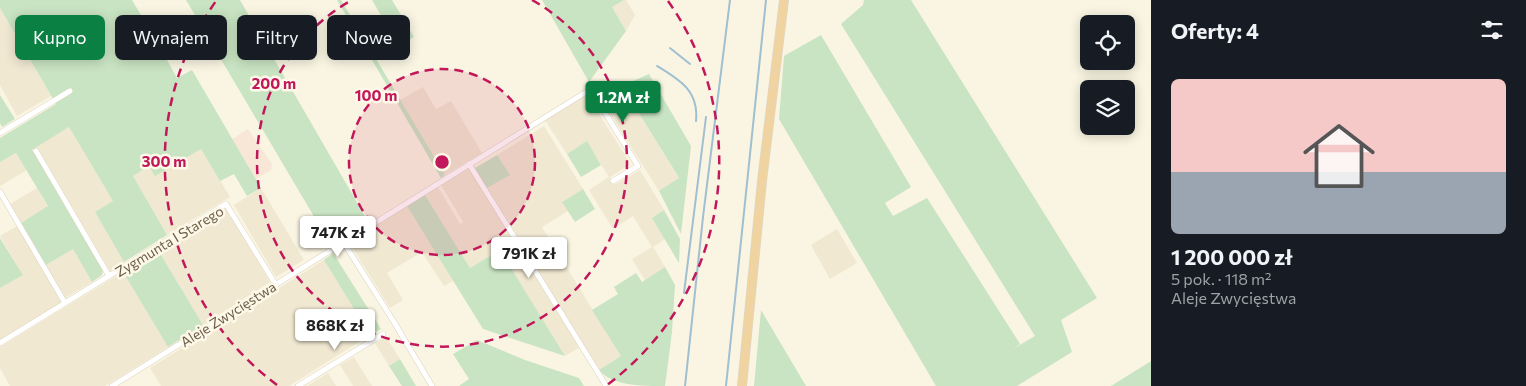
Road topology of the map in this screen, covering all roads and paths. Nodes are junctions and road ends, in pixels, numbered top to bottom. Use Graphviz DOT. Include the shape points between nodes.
graph roads {
  1 [pos="784,0"];
  2 [pos="599,84"];
  3 [pos="591,90"];
  4 [pos="70,91"];
  5 [pos="0,133"];
  6 [pos="36,151"];
  7 [pos="469,164"];
  8 [pos="613,181"];
  9 [pos="0,192"];
  10 [pos="344,243"];
  11 [pos="109,276"];
  12 [pos="276,285"];
  13 [pos="65,303"];
  14 [pos="383,334"];
  15 [pos="0,343"];
  16 [pos="605,384"];
  17 [pos="112,386"];
  18 [pos="298,386"];
  19 [pos="432,386"];
  20 [pos="742,386"];
  1 -- 20 [label="highway"];
  2 -- 3 [label="street, Aleje Zwycięstwa"];
  3 -- 7 [label="street, Aleje Zwycięstwa"];
  3 -- 8 [label="street" via="638,166"];
  4 -- 5 [label="street"];
  6 -- 11 [label="street, Zygmunta I Starego"];
  7 -- 10 [label="street, Aleje Zwycięstwa"];
  7 -- 16 [label="street"];
  9 -- 13 [label="street"];
  10 -- 12 [label="street, Aleje Zwycięstwa"];
  10 -- 19 [label="street"];
  11 -- 12 [label="street, Zygmunta I Starego" via="226,204"];
  11 -- 13 [label="street, Zygmunta I Starego"];
  12 -- 17 [label="street, Aleje Zwycięstwa"];
  13 -- 15 [label="street, Zygmunta I Starego"];
  14 -- 18 [label="street"];
}
